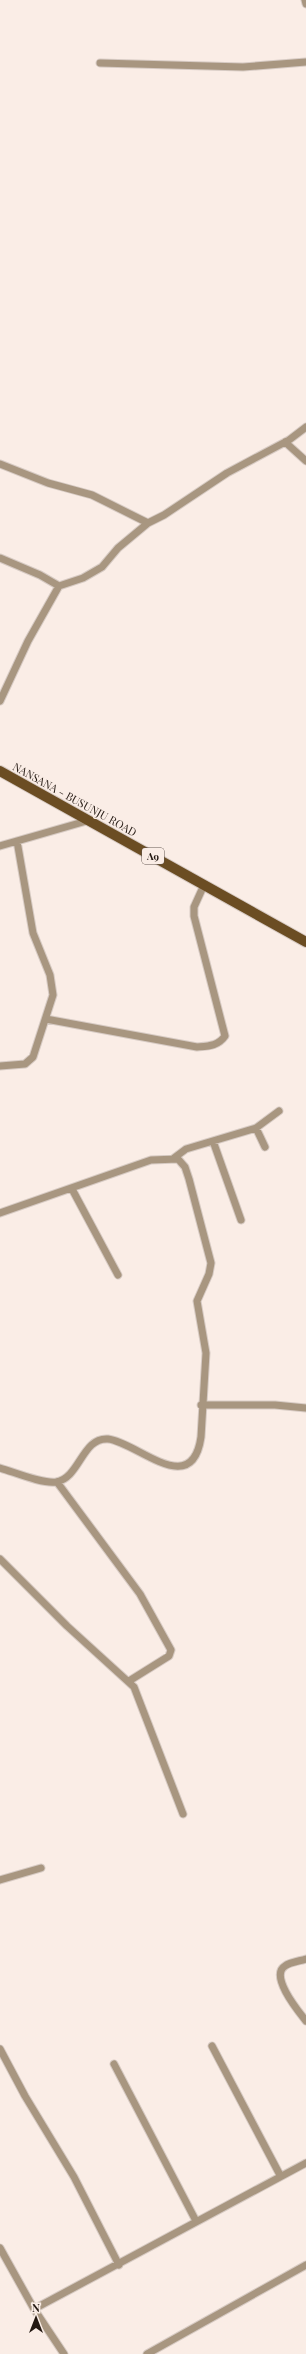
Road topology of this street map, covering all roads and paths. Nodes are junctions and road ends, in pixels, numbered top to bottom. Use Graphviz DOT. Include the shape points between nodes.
graph roads {
  1 [pos="305,0"];
  2 [pos="306,4"];
  3 [pos="306,62"];
  4 [pos="100,63"];
  5 [pos="306,427"];
  6 [pos="285,442"];
  7 [pos="306,461"];
  8 [pos="0,464"];
  9 [pos="148,523"];
  10 [pos="0,558"];
  11 [pos="59,586"];
  12 [pos="0,701"];
  13 [pos="0,771"];
  14 [pos="90,820"];
  15 [pos="17,841"];
  16 [pos="0,846"];
  17 [pos="204,885"];
  18 [pos="306,942"];
  19 [pos="46,1019"];
  20 [pos="0,1066"];
  21 [pos="279,1111"];
  22 [pos="256,1128"];
  23 [pos="213,1141"];
  24 [pos="265,1147"];
  25 [pos="174,1158"];
  26 [pos="72,1189"];
  27 [pos="0,1213"];
  28 [pos="240,1220"];
  29 [pos="118,1275"];
  30 [pos="201,1405"];
  31 [pos="306,1408"];
  32 [pos="0,1468"];
  33 [pos="57,1482"];
  34 [pos="0,1559"];
  35 [pos="129,1681"];
  36 [pos="183,1814"];
  37 [pos="41,1868"];
  38 [pos="0,1880"];
  39 [pos="306,1959"];
  40 [pos="306,2021"];
  41 [pos="212,2046"];
  42 [pos="0,2049"];
  43 [pos="114,2064"];
  44 [pos="306,2163"];
  45 [pos="280,2175"];
  46 [pos="196,2221"];
  47 [pos="0,2248"];
  48 [pos="306,2264"];
  49 [pos="119,2265"];
  50 [pos="34,2309"];
  51 [pos="64,2354"];
  52 [pos="147,2354"];
  1 -- 2 [label="street"];
  3 -- 4 [label="street" via="243,67"];
  5 -- 6 [label="street"];
  6 -- 7 [label="street"];
  6 -- 9 [label="street" via="227,472"];
  8 -- 9 [label="street" via="48,483 92,495"];
  9 -- 11 [label="street" via="118,548 102,566 82,578"];
  10 -- 11 [label="street"];
  11 -- 12 [label="street" via="28,641"];
  13 -- 14 [label="main road, NANSANA - BUSUNJU ROAD / A9"];
  14 -- 15 [label="street"];
  14 -- 17 [label="main road, NANSANA - BUSUNJU ROAD / A9"];
  15 -- 16 [label="street"];
  15 -- 19 [label="street" via="33,933 50,975 53,995"];
  17 -- 18 [label="main road, NANSANA - BUSUNJU ROAD / A9"];
  17 -- 19 [label="street" via="194,907 194,916 225,1036 217,1045 197,1047"];
  19 -- 20 [label="street" via="33,1057 25,1064"];
  21 -- 22 [label="street"];
  22 -- 23 [label="street"];
  22 -- 24 [label="street"];
  23 -- 25 [label="street" via="186,1149 177,1153"];
  23 -- 28 [label="street"];
  25 -- 26 [label="street" via="151,1160 89,1180"];
  25 -- 30 [label="street" via="181,1160 185,1168 211,1263 209,1274 196,1301 206,1353"];
  26 -- 27 [label="street"];
  26 -- 29 [label="street"];
  30 -- 31 [label="street" via="275,1405"];
  30 -- 33 [label="street" via="199,1447 186,1464 181,1466 159,1463 122,1443 107,1439 93,1444 72,1470"];
  32 -- 33 [label="street" via="48,1482"];
  33 -- 35 [label="street" via="140,1594 171,1650 169,1656"];
  34 -- 35 [label="street" via="67,1626"];
  35 -- 36 [label="street" via="136,1690"];
  37 -- 38 [label="street"];
  39 -- 40 [label="street" via="284,1966 281,1979 286,1994"];
  41 -- 45 [label="street"];
  42 -- 49 [label="street" via="74,2177"];
  43 -- 46 [label="street"];
  44 -- 45 [label="street"];
  45 -- 46 [label="street"];
  46 -- 49 [label="street"];
  47 -- 50 [label="street"];
  48 -- 52 [label="street"];
  49 -- 50 [label="street"];
  50 -- 51 [label="street"];
}
